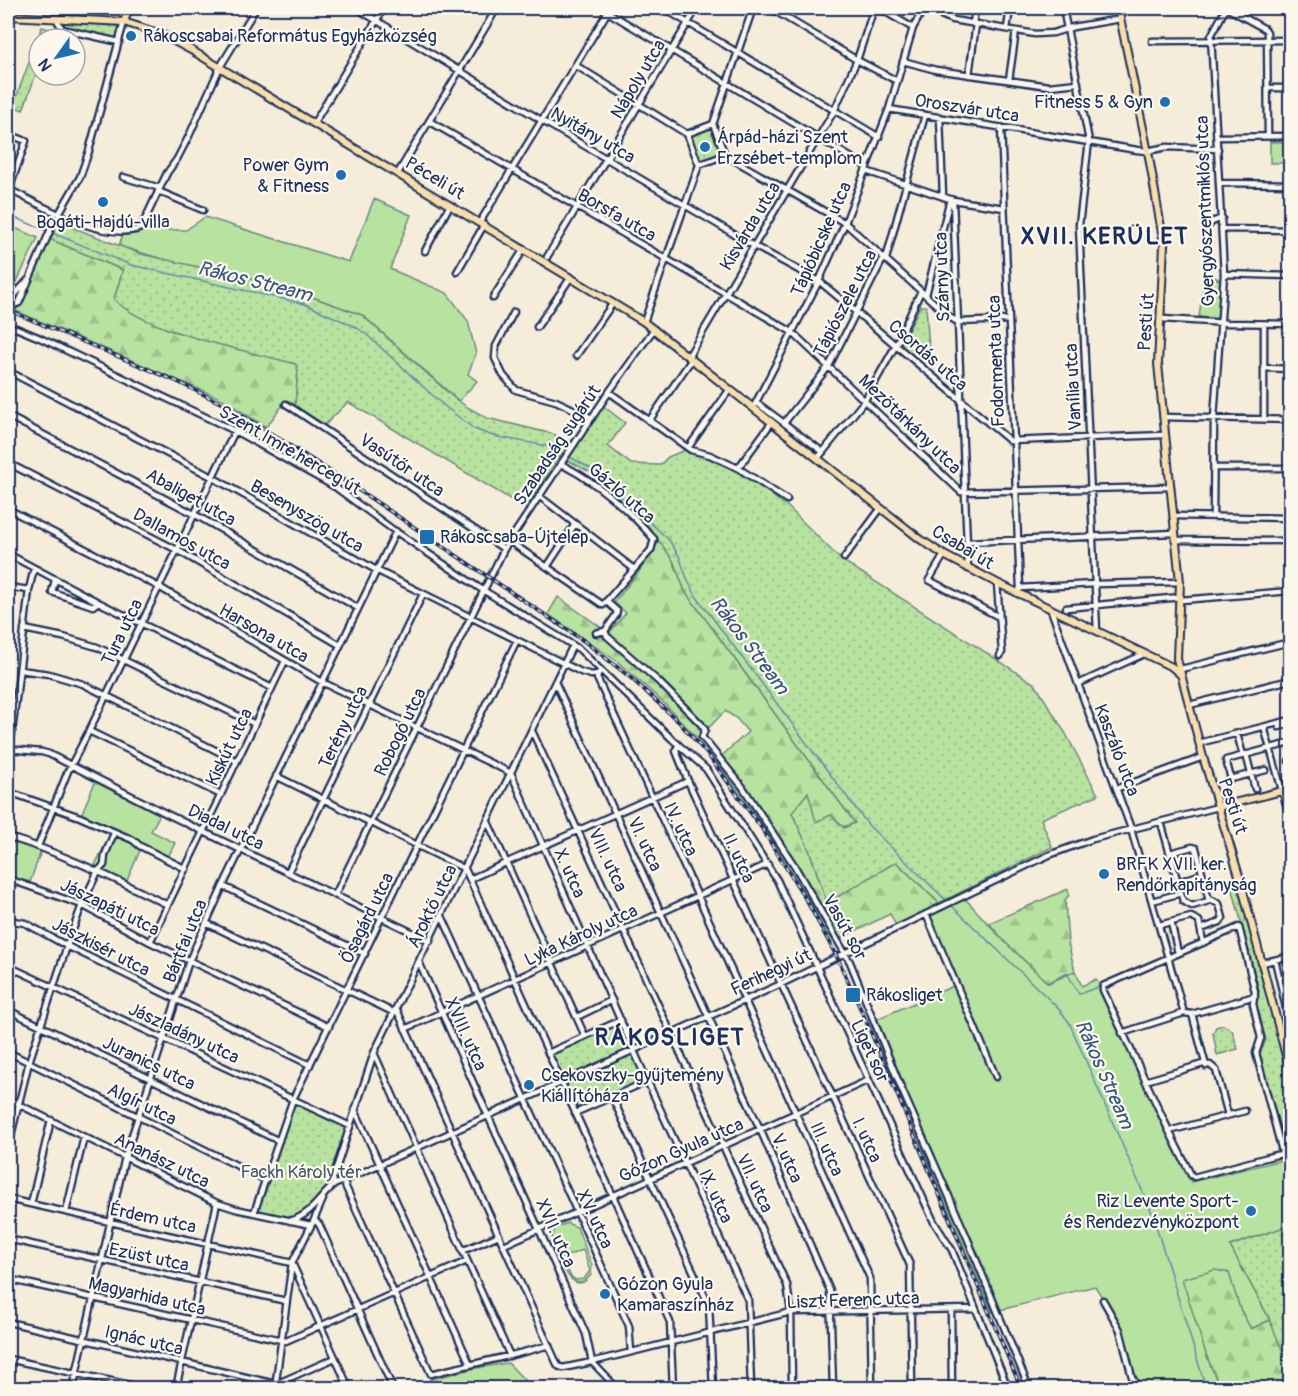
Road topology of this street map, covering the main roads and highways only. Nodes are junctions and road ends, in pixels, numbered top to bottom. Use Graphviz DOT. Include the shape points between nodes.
graph roads {
  1 [pos="129,8"];
  2 [pos="1118,8"];
  3 [pos="8,16"];
  4 [pos="124,22"];
  5 [pos="772,422"];
  6 [pos="1162,662"];
  7 [pos="1178,668"];
  8 [pos="1185,691"];
  9 [pos="1290,789"];
  10 [pos="1218,807"];
  11 [pos="1290,1071"];
  1 -- 4 [label="main road"];
  2 -- 7 [label="main road, Pesti út" via="1164,245 1158,363 1180,582"];
  3 -- 4 [label="main road, Péceli út"];
  4 -- 5 [label="main road, Péceli út" via="161,34 220,67 644,322"];
  5 -- 6 [label="main road, Csabai út" via="944,555"];
  6 -- 7 [label="main road, Csabai út"];
  6 -- 8 [label="main road, Csabai út"];
  7 -- 8 [label="main road, Pesti út"];
  8 -- 10 [label="main road, Pesti út"];
  9 -- 10 [label="main road, Ferihegyi út"];
  10 -- 11 [label="main road, Pesti út"];
}
